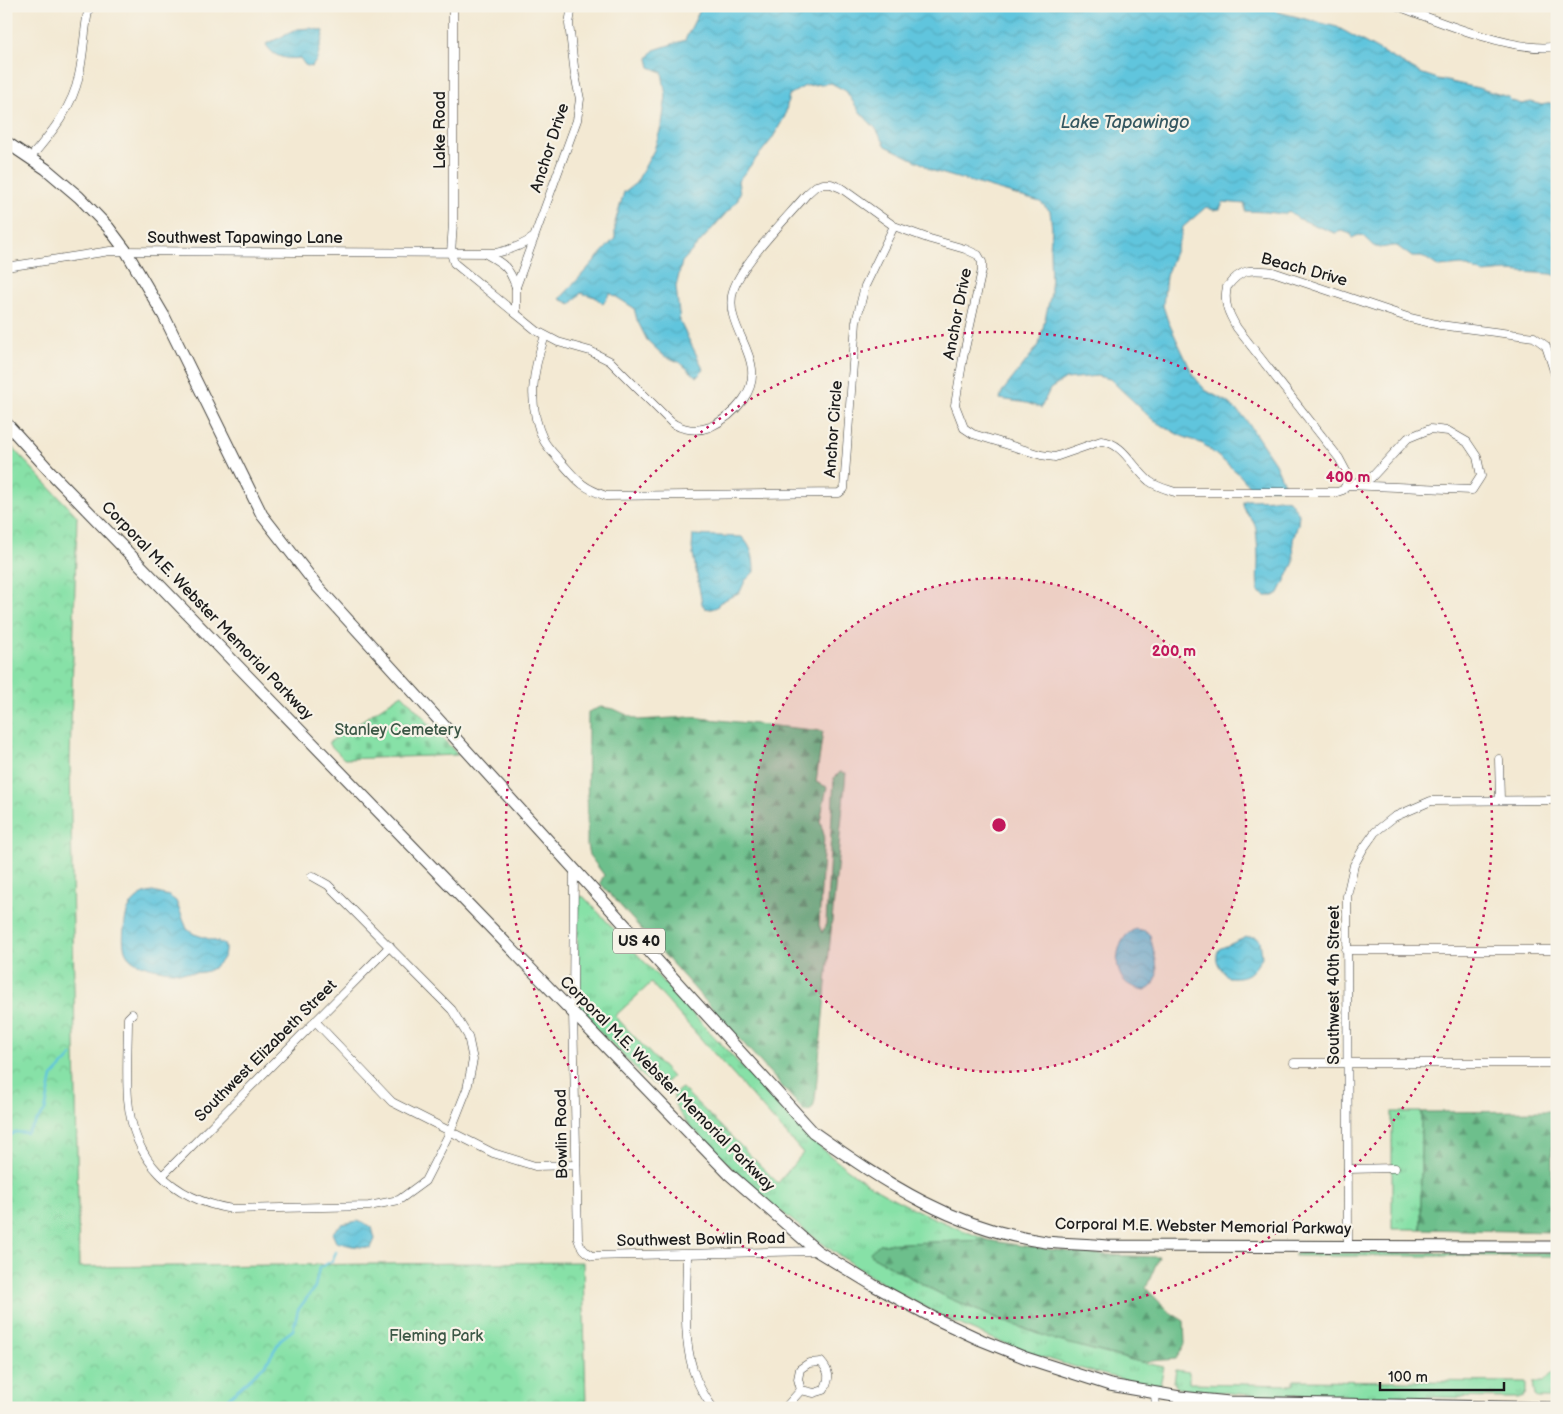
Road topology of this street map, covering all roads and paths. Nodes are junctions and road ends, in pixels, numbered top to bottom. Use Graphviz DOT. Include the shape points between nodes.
graph roads {
  1 [pos="89,6"];
  2 [pos="453,6"];
  3 [pos="572,6"];
  4 [pos="1398,6"];
  5 [pos="1557,46"];
  6 [pos="6,142"];
  7 [pos="30,158"];
  8 [pos="894,226"];
  9 [pos="534,237"];
  10 [pos="126,251"];
  11 [pos="451,253"];
  12 [pos="484,253"];
  13 [pos="6,267"];
  14 [pos="516,287"];
  15 [pos="516,313"];
  16 [pos="545,336"];
  17 [pos="1557,380"];
  18 [pos="6,423"];
  19 [pos="1346,485"];
  20 [pos="1499,759"];
  21 [pos="1500,800"];
  22 [pos="1557,800"];
  23 [pos="574,869"];
  24 [pos="312,876"];
  25 [pos="390,946"];
  26 [pos="1346,950"];
  27 [pos="1557,950"];
  28 [pos="573,1012"];
  29 [pos="132,1014"];
  30 [pos="315,1022"];
  31 [pos="1294,1063"];
  32 [pos="1348,1063"];
  33 [pos="1557,1063"];
  34 [pos="450,1132"];
  35 [pos="576,1165"];
  36 [pos="1394,1168"];
  37 [pos="1348,1169"];
  38 [pos="162,1176"];
  39 [pos="1348,1246"];
  40 [pos="1557,1247"];
  41 [pos="817,1251"];
  42 [pos="586,1253"];
  43 [pos="687,1255"];
  44 [pos="801,1390"];
  45 [pos="1155,1394"];
  46 [pos="1178,1403"];
  47 [pos="1436,1407"];
  48 [pos="713,1408"];
  49 [pos="785,1408"];
  50 [pos="1156,1408"];
  51 [pos="1530,1408"];
  52 [pos="1555,1408"];
  1 -- 7 [label="street" via="74,91 50,136"];
  2 -- 11 [label="street, Lake Road" via="454,205"];
  3 -- 9 [label="street, Anchor Drive" via="569,24 580,99 577,120"];
  4 -- 5 [label="street" via="1450,26 1508,42 1543,48"];
  6 -- 7 [label="main road, Corporal M.E. Webster Memorial Parkway / US 40"];
  7 -- 10 [label="main road, Corporal M.E. Webster Memorial Parkway / US 40" via="79,197"];
  8 -- 16 [label="street, Anchor Drive" via="831,184 816,186 807,194 738,278 732,294 734,316 753,370 753,381 738,406 719,423 706,428 678,427 610,361"];
  8 -- 16 [label="street, Anchor Circle" via="865,286 856,322 844,489 839,493 606,496 590,490 580,484 544,442 536,419 533,378"];
  8 -- 19 [label="street, Anchor Drive" via="930,240 965,248 978,254 982,262 955,405 964,428 973,434 1055,457 1101,440 1108,441 1117,446 1149,481 1175,492 1337,492"];
  9 -- 12 [label="street" via="508,250"];
  9 -- 14 [label="street, Anchor Drive"];
  10 -- 11 [label="street, Southwest Tapawingo Lane"];
  10 -- 13 [label="street, Southwest Tapawingo Lane"];
  10 -- 23 [label="main road, Corporal M.E. Webster Memorial Parkway / US 40" via="164,316 262,514 318,586"];
  11 -- 12 [label="street, Southwest Tapawingo Lane"];
  11 -- 15 [label="street" via="454,262"];
  12 -- 14 [label="street, Anchor Drive" via="505,265"];
  14 -- 15 [label="street, Anchor Drive"];
  15 -- 16 [label="street, Anchor Drive"];
  17 -- 19 [label="street, Beach Drive" via="1546,346 1534,338 1410,318 1273,272 1251,269 1240,274 1227,287 1229,315 1340,458 1348,476"];
  18 -- 28 [label="main road, Corporal M.E. Webster Memorial Parkway" via="56,479"];
  19 -- 19 [label="street" via="1472,490 1481,476 1477,457 1467,442 1448,431 1430,429 1408,438 1370,478"];
  20 -- 21 [label="street"];
  21 -- 22 [label="street, Southwest 40th Street"];
  21 -- 26 [label="street, Southwest 40th Street" via="1430,800 1394,817 1374,832 1354,865 1347,896"];
  23 -- 28 [label="street, Bowlin Road"];
  23 -- 39 [label="main road, Corporal M.E. Webster Memorial Parkway / US 40" via="813,1132 894,1187 941,1212 992,1230 1045,1242 1107,1246"];
  24 -- 25 [label="street" via="328,884"];
  25 -- 30 [label="street, Southwest Elizabeth Street"];
  25 -- 34 [label="street" via="452,1010 468,1036 473,1060 467,1089"];
  26 -- 27 [label="street"];
  26 -- 32 [label="street, Southwest 40th Street"];
  28 -- 35 [label="street, Bowlin Road"];
  28 -- 41 [label="main road, Corporal M.E. Webster Memorial Parkway" via="729,1174"];
  29 -- 38 [label="street" via="128,1018 128,1100 136,1139"];
  30 -- 34 [label="street" via="392,1102"];
  30 -- 38 [label="street, Southwest Elizabeth Street"];
  31 -- 32 [label="street"];
  32 -- 33 [label="street"];
  32 -- 37 [label="street, Southwest 40th Street"];
  34 -- 35 [label="street" via="492,1153 535,1166"];
  34 -- 38 [label="street" via="425,1181 399,1200 369,1206 232,1209 213,1206 178,1190"];
  35 -- 42 [label="street, Bowlin Road" via="578,1239"];
  36 -- 37 [label="street"];
  37 -- 39 [label="street, Southwest 40th Street"];
  39 -- 40 [label="main road, Corporal M.E. Webster Memorial Parkway / US 40"];
  41 -- 43 [label="street, Southwest Bowlin Road"];
  41 -- 45 [label="main road, Corporal M.E. Webster Memorial Parkway" via="890,1295 981,1340 1110,1385"];
  42 -- 43 [label="street, Southwest Bowlin Road" via="592,1256"];
  43 -- 48 [label="street" via="690,1357 693,1372"];
  44 -- 44 [label="street" via="814,1393 824,1390 829,1380 828,1370 821,1362 800,1368"];
  44 -- 49 [label="street"];
  45 -- 46 [label="main road, Corporal M.E. Webster Memorial Parkway"];
  45 -- 50 [label="street"];
  46 -- 47 [label="main road, Corporal M.E. Webster Memorial Parkway"];
  47 -- 51 [label="main road, Corporal M.E. Webster Memorial Parkway"];
  51 -- 52 [label="main road, Corporal M.E. Webster Memorial Parkway"];
}
